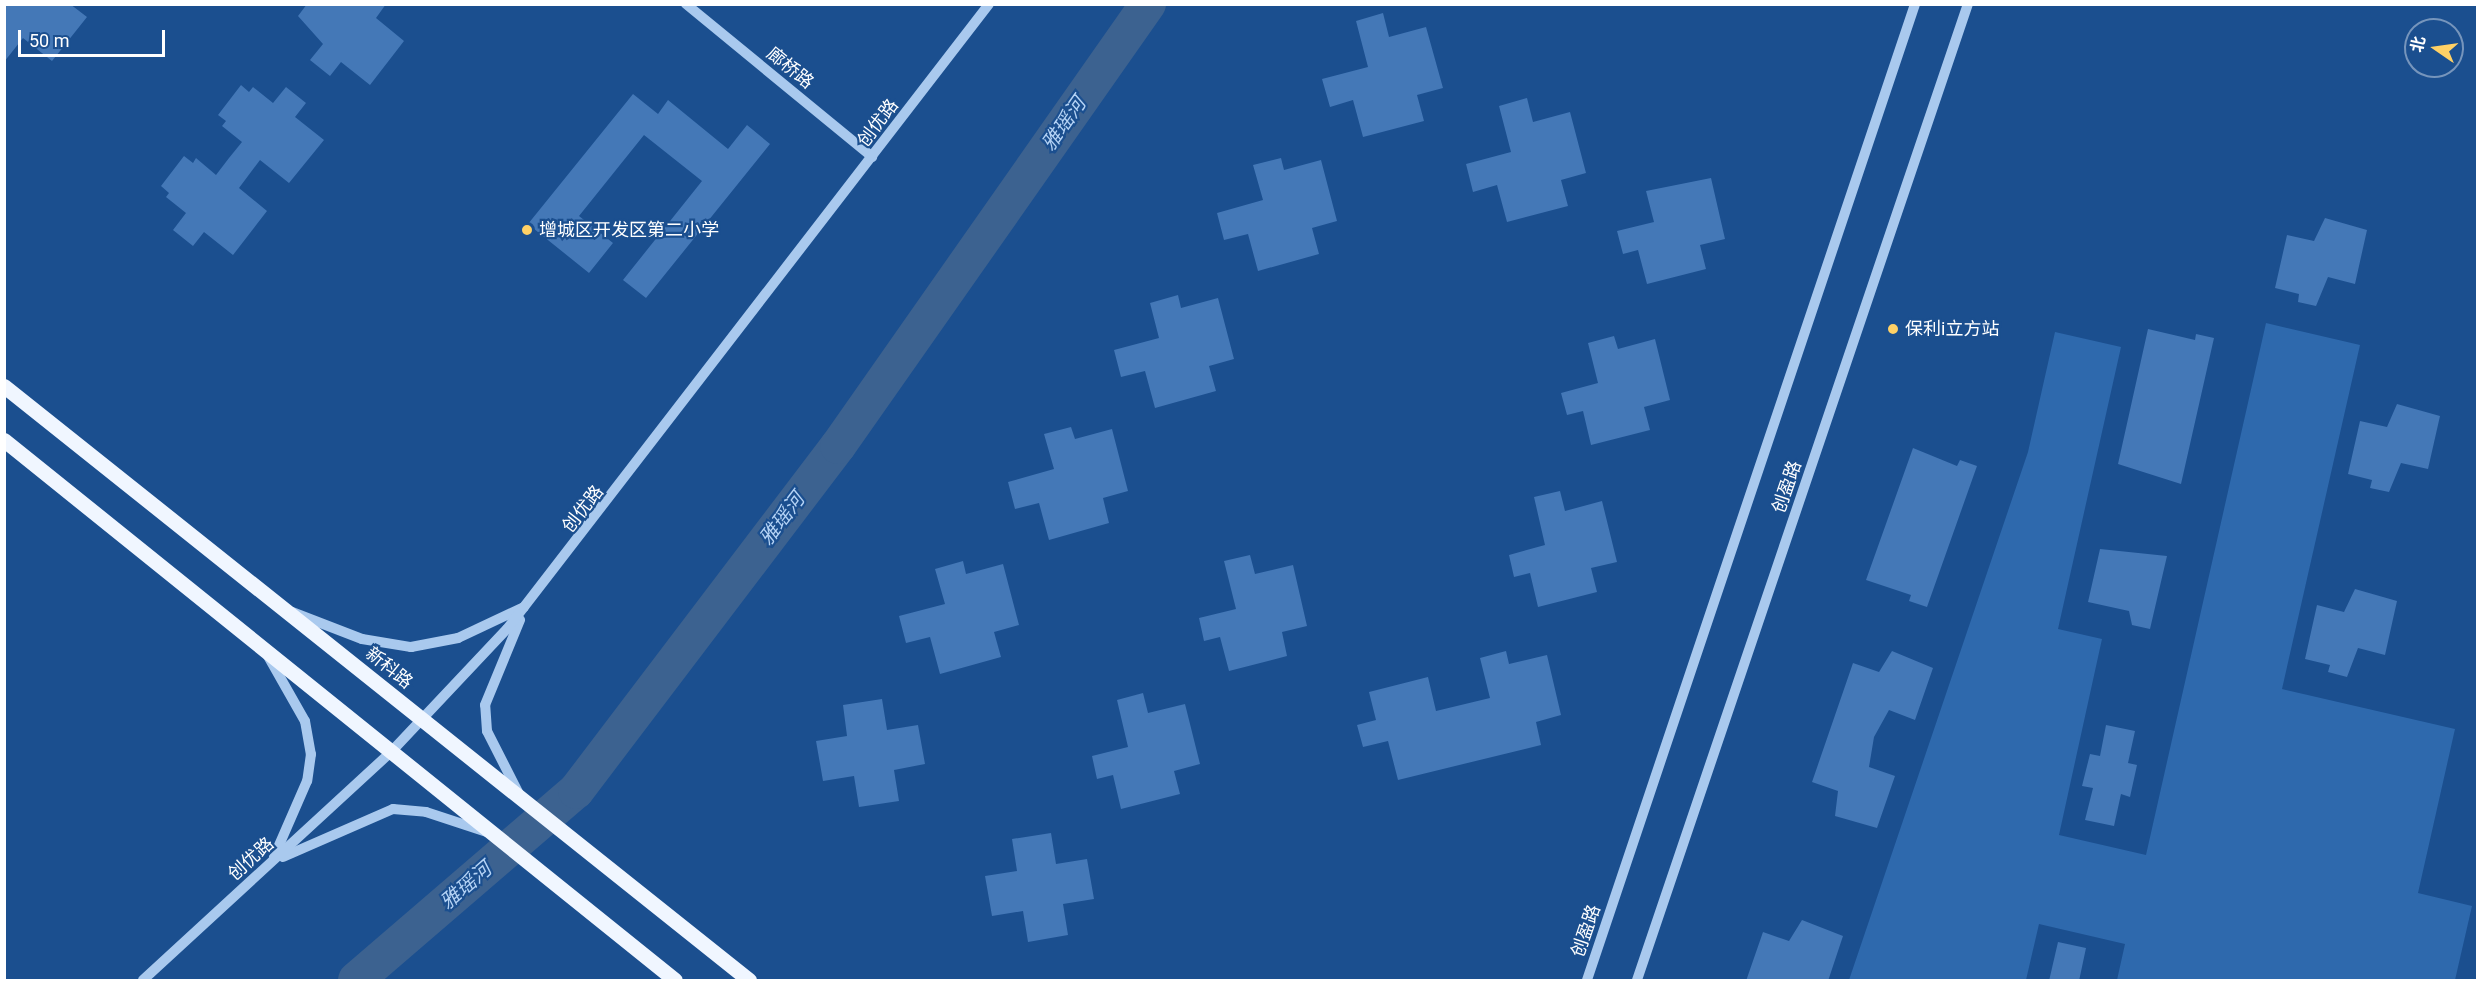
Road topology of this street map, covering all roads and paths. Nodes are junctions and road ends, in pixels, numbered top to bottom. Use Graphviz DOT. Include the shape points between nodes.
graph roads {
  1 [pos="686,4"];
  2 [pos="989,4"];
  3 [pos="1915,4"];
  4 [pos="1968,4"];
  5 [pos="872,157"];
  6 [pos="4,386"];
  7 [pos="4,440"];
  8 [pos="527,606"];
  9 [pos="282,608"];
  10 [pos="264,650"];
  11 [pos="423,720"];
  12 [pos="391,752"];
  13 [pos="522,798"];
  14 [pos="494,835"];
  15 [pos="272,863"];
  16 [pos="143,981"];
  17 [pos="675,981"];
  18 [pos="749,981"];
  19 [pos="1587,981"];
  20 [pos="1637,981"];
  1 -- 5 [label="street, 廊桥路"];
  2 -- 5 [label="street, 创优路"];
  3 -- 19 [label="street, 创盈路"];
  4 -- 20 [label="street, 创盈路"];
  5 -- 8 [label="street, 创优路"];
  6 -- 9 [label="main road, 新科路"];
  7 -- 10 [label="main road"];
  8 -- 9 [label="street" via="458,638 411,647 362,639"];
  8 -- 11 [label="street, 创优路"];
  8 -- 13 [label="street" via="485,705 492,744"];
  9 -- 11 [label="main road, 新科路"];
  10 -- 12 [label="main road"];
  10 -- 15 [label="street" via="305,721 311,754 307,781"];
  11 -- 12 [label="street, 创优路"];
  11 -- 13 [label="main road, 新科路"];
  12 -- 14 [label="main road"];
  12 -- 15 [label="street, 创优路"];
  13 -- 18 [label="main road, 新科路"];
  14 -- 15 [label="street" via="426,812 393,809"];
  14 -- 17 [label="main road"];
  15 -- 16 [label="street, 创优路"];
}
